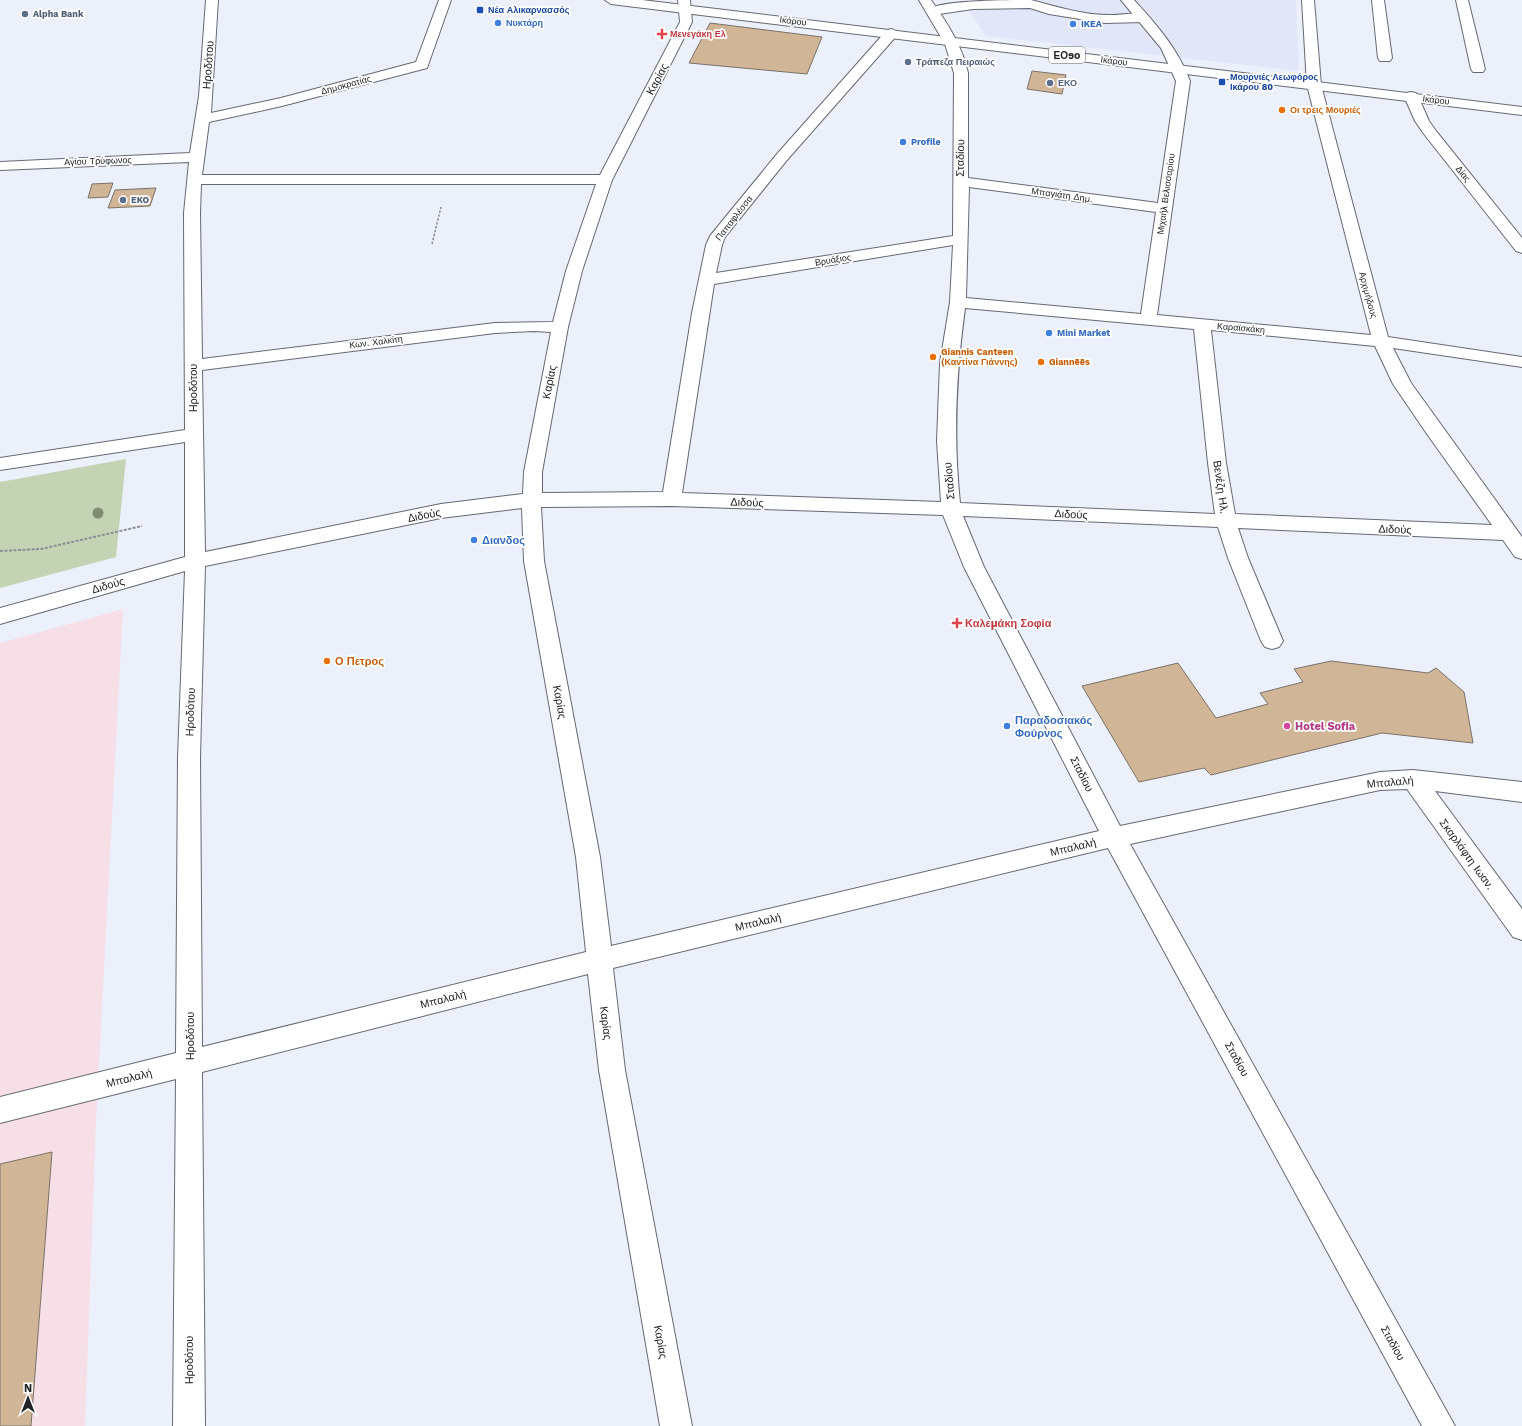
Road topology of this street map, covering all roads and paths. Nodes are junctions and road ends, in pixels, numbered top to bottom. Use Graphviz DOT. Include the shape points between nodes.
graph roads {
  1 [pos="212,0"];
  2 [pos="445,0"];
  3 [pos="611,0"];
  4 [pos="1127,0"];
  5 [pos="1308,0"];
  6 [pos="1378,0"];
  7 [pos="1462,0"];
  8 [pos="1031,2"];
  9 [pos="684,4"];
  10 [pos="929,5"];
  11 [pos="1144,18"];
  12 [pos="892,33"];
  13 [pos="950,41"];
  14 [pos="1386,58"];
  15 [pos="1179,69"];
  16 [pos="1478,69"];
  17 [pos="1314,84"];
  18 [pos="1411,96"];
  19 [pos="1522,111"];
  20 [pos="203,119"];
  21 [pos="196,157"];
  22 [pos="0,166"];
  23 [pos="194,179"];
  24 [pos="447,180"];
  25 [pos="605,180"];
  26 [pos="960,181"];
  27 [pos="1164,208"];
  28 [pos="961,239"];
  29 [pos="432,244"];
  30 [pos="1522,248"];
  31 [pos="706,280"];
  32 [pos="958,302"];
  33 [pos="1148,320"];
  34 [pos="1202,324"];
  35 [pos="560,327"];
  36 [pos="1381,341"];
  37 [pos="1522,362"];
  38 [pos="193,366"];
  39 [pos="193,435"];
  40 [pos="0,464"];
  41 [pos="672,499"];
  42 [pos="531,500"];
  43 [pos="951,509"];
  44 [pos="1226,522"];
  45 [pos="142,526"];
  46 [pos="1507,533"];
  47 [pos="0,550"];
  48 [pos="1522,552"];
  49 [pos="195,561"];
  50 [pos="0,616"];
  51 [pos="1272,641"];
  52 [pos="1413,779"];
  53 [pos="1522,792"];
  54 [pos="1114,837"];
  55 [pos="1522,929"];
  56 [pos="598,960"];
  57 [pos="190,1063"];
  58 [pos="0,1110"];
  59 [pos="189,1426"];
  60 [pos="676,1426"];
  61 [pos="1439,1426"];
  1 -- 20 [label="street, Ηροδότου"];
  2 -- 20 [label="street, Δημοκρατίας" via="422,64 282,102"];
  3 -- 9 [label="street, Ικάρου / ΕΟ90"];
  4 -- 11 [label="street"];
  5 -- 17 [label="street, Αρχιμήδους"];
  6 -- 14 [label="street"];
  7 -- 16 [label="street"];
  8 -- 10 [label="street"];
  8 -- 11 [label="street" via="1049,10 1104,18"];
  9 -- 12 [label="street, Ικάρου / ΕΟ90"];
  9 -- 25 [label="street, Καρίας" via="686,22"];
  10 -- 13 [label="street, Σταδίου"];
  11 -- 15 [label="street" via="1164,42"];
  12 -- 13 [label="street, Ικάρου / ΕΟ90"];
  12 -- 31 [label="street, Παπαφλέσσα" via="787,152 718,236 711,254"];
  13 -- 15 [label="street, Ικάρου / ΕΟ90"];
  13 -- 26 [label="street, Σταδίου" via="961,73"];
  15 -- 17 [label="street, Ικάρου / ΕΟ90"];
  15 -- 27 [label="street, Μιχαήλ Βελισσαρίου" via="1183,81"];
  17 -- 18 [label="street, Ικάρου / ΕΟ90"];
  17 -- 36 [label="street, Αρχιμήδους"];
  18 -- 19 [label="street, Ικάρου / ΕΟ90"];
  18 -- 30 [label="street, Δίας" via="1431,134"];
  20 -- 21 [label="street, Ηροδότου"];
  21 -- 22 [label="street, Αγίου Τρύφωνος"];
  21 -- 23 [label="street, Ηροδότου"];
  23 -- 24 [label="street"];
  23 -- 38 [label="street, Ηροδότου"];
  24 -- 25 [label="street"];
  24 -- 29 [label="path"];
  25 -- 35 [label="street, Καρίας" via="574,271"];
  26 -- 27 [label="street, Μπαγιάτη Δημ."];
  26 -- 28 [label="street, Σταδίου"];
  27 -- 33 [label="street, Μιχαήλ Βελισσαρίου"];
  28 -- 31 [label="street, Βρυάξιος"];
  28 -- 32 [label="street, Σταδίου"];
  31 -- 41 [label="street, Παπαφλέσσα"];
  32 -- 33 [label="street, Καραϊσκάκη"];
  32 -- 43 [label="street, Σταδίου" via="946,413"];
  33 -- 34 [label="street, Καραϊσκάκη"];
  34 -- 36 [label="street, Καραϊσκάκη"];
  34 -- 44 [label="street, Βενέζη Ηλ."];
  35 -- 38 [label="street, Κων. Χαλκίτη" via="495,328"];
  35 -- 42 [label="street, Καρίας" via="537,445"];
  36 -- 37 [label="street, Καραϊσκάκη"];
  36 -- 46 [label="street, Αρχιμήδους" via="1402,384"];
  38 -- 39 [label="street, Ηροδότου"];
  39 -- 40 [label="street"];
  39 -- 49 [label="street, Ηροδότου"];
  41 -- 42 [label="street, Διδούς"];
  41 -- 43 [label="street, Διδούς"];
  42 -- 49 [label="street, Διδούς" via="441,511"];
  42 -- 56 [label="street, Καρίας" via="534,561 588,857"];
  43 -- 44 [label="street, Διδούς"];
  43 -- 54 [label="street, Σταδίου" via="974,567"];
  44 -- 46 [label="street, Διδούς"];
  44 -- 51 [label="street, Βενέζη Ηλ."];
  45 -- 47 [label="path" via="41,549"];
  46 -- 48 [label="street, Αρχιμήδους"];
  49 -- 50 [label="street, Διδούς"];
  49 -- 57 [label="street, Ηροδότου" via="189,757"];
  52 -- 53 [label="street, Μπαλαλή"];
  52 -- 54 [label="street, Μπαλαλή" via="1380,781"];
  52 -- 55 [label="street, Σκαρλάφτη Ιωαν."];
  54 -- 56 [label="street, Μπαλαλή"];
  54 -- 61 [label="street, Σταδίου"];
  56 -- 57 [label="street, Μπαλαλή"];
  56 -- 60 [label="street, Καρίας" via="612,1070"];
  57 -- 58 [label="street, Μπαλαλή"];
  57 -- 59 [label="street, Ηροδότου"];
}
